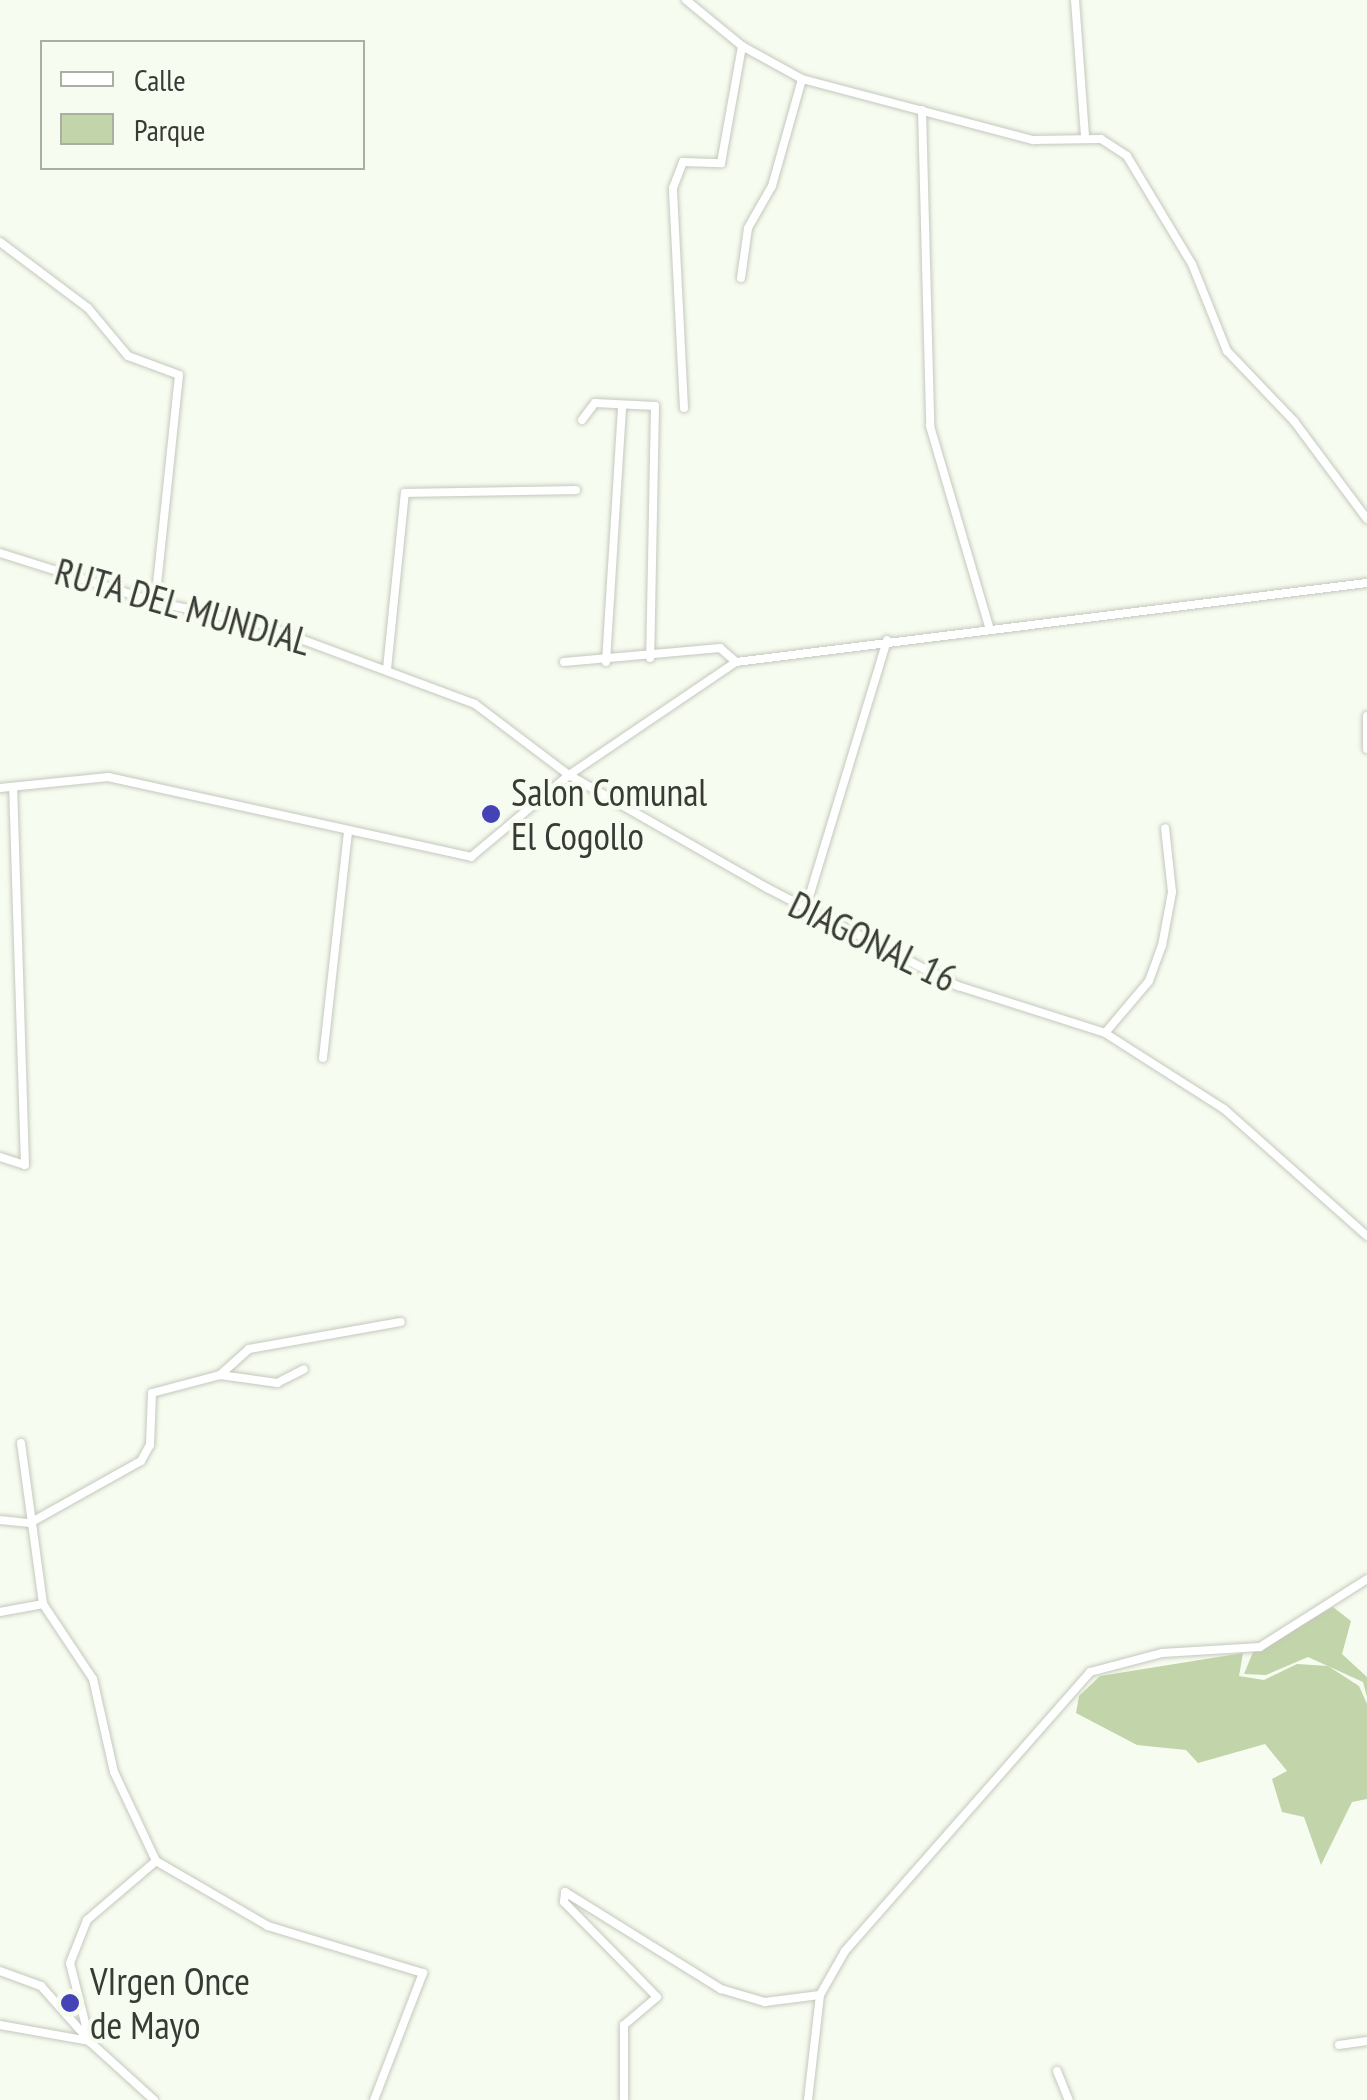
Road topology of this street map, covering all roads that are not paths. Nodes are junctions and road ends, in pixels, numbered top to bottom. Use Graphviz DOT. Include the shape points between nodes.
graph roads {
  1 [pos="686,0"];
  2 [pos="1075,0"];
  3 [pos="742,46"];
  4 [pos="802,79"];
  5 [pos="922,110"];
  6 [pos="1085,136"];
  7 [pos="0,242"];
  8 [pos="741,278"];
  9 [pos="622,407"];
  10 [pos="684,408"];
  11 [pos="582,420"];
  12 [pos="576,490"];
  13 [pos="1367,518"];
  14 [pos="0,553"];
  15 [pos="1367,583"];
  16 [pos="155,602"];
  17 [pos="989,626"];
  18 [pos="887,640"];
  19 [pos="650,658"];
  20 [pos="365,661"];
  21 [pos="564,662"];
  22 [pos="606,662"];
  23 [pos="736,662"];
  24 [pos="387,668"];
  25 [pos="1367,716"];
  26 [pos="1367,749"];
  27 [pos="569,775"];
  28 [pos="13,787"];
  29 [pos="0,788"];
  30 [pos="1165,828"];
  31 [pos="348,830"];
  32 [pos="806,907"];
  33 [pos="1104,1032"];
  34 [pos="323,1058"];
  35 [pos="0,1157"];
  36 [pos="1367,1236"];
  37 [pos="402,1322"];
  38 [pos="304,1369"];
  39 [pos="220,1376"];
  40 [pos="22,1442"];
  41 [pos="0,1520"];
  42 [pos="30,1523"];
  43 [pos="1367,1579"];
  44 [pos="44,1604"];
  45 [pos="0,1612"];
  46 [pos="156,1860"];
  47 [pos="0,1970"];
  48 [pos="820,1995"];
  49 [pos="0,2025"];
  50 [pos="1367,2041"];
  51 [pos="90,2042"];
  52 [pos="1339,2045"];
  53 [pos="1057,2071"];
  54 [pos="154,2100"];
  55 [pos="374,2100"];
  56 [pos="624,2100"];
  57 [pos="808,2100"];
  58 [pos="1070,2100"];
  1 -- 3 [label="street"];
  2 -- 6 [label="street"];
  3 -- 4 [label="street"];
  3 -- 10 [label="street" via="722,164 683,162 673,188"];
  4 -- 5 [label="street"];
  4 -- 8 [label="street" via="772,186 748,228"];
  5 -- 6 [label="street" via="1032,140"];
  5 -- 17 [label="street" via="930,426"];
  6 -- 13 [label="street" via="1127,156 1192,264 1226,350 1294,421"];
  7 -- 16 [label="street" via="88,308 128,356 180,376"];
  9 -- 11 [label="street" via="594,403"];
  9 -- 19 [label="street" via="655,406"];
  9 -- 22 [label="street"];
  12 -- 24 [label="street" via="405,493"];
  14 -- 16 [label="street, RUTA DEL MUNDIAL"];
  15 -- 17 [label="street"];
  16 -- 20 [label="street, RUTA DEL MUNDIAL" via="260,624"];
  17 -- 18 [label="street"];
  18 -- 23 [label="street"];
  18 -- 32 [label="street"];
  19 -- 22 [label="street"];
  19 -- 23 [label="street" via="720,648"];
  20 -- 24 [label="street, DIAGONAL 16"];
  21 -- 22 [label="street"];
  23 -- 27 [label="street"];
  24 -- 27 [label="street, DIAGONAL 16" via="475,704"];
  25 -- 26 [label="street"];
  27 -- 31 [label="street" via="471,857"];
  27 -- 32 [label="street, DIAGONAL 16"];
  28 -- 29 [label="street"];
  28 -- 31 [label="street" via="108,776"];
  28 -- 35 [label="street" via="25,1166"];
  30 -- 33 [label="street" via="1172,892 1162,946 1149,981"];
  31 -- 34 [label="street"];
  32 -- 33 [label="street, DIAGONAL 16" via="958,986"];
  33 -- 36 [label="street, DIAGONAL 16" via="1224,1110"];
  37 -- 39 [label="street" via="250,1349"];
  38 -- 39 [label="street" via="254,1386"];
  39 -- 42 [label="street" via="152,1394 150,1445 140,1461"];
  40 -- 42 [label="street"];
  41 -- 42 [label="street"];
  42 -- 44 [label="street"];
  43 -- 48 [label="street" via="1260,1646 1162,1654 1090,1672 911,1871"];
  44 -- 45 [label="street"];
  44 -- 46 [label="street" via="93,1679 114,1772"];
  46 -- 51 [label="street" via="88,1920 74,1950 71,1978"];
  46 -- 55 [label="street" via="268,1926 423,1973"];
  47 -- 51 [label="street" via="41,1986"];
  48 -- 56 [label="street" via="764,2002 721,1989 565,1892 564,1902 656,1997 624,2025"];
  48 -- 57 [label="street"];
  49 -- 51 [label="street"];
  50 -- 52 [label="street"];
  51 -- 54 [label="street"];
  53 -- 58 [label="street"];
}
